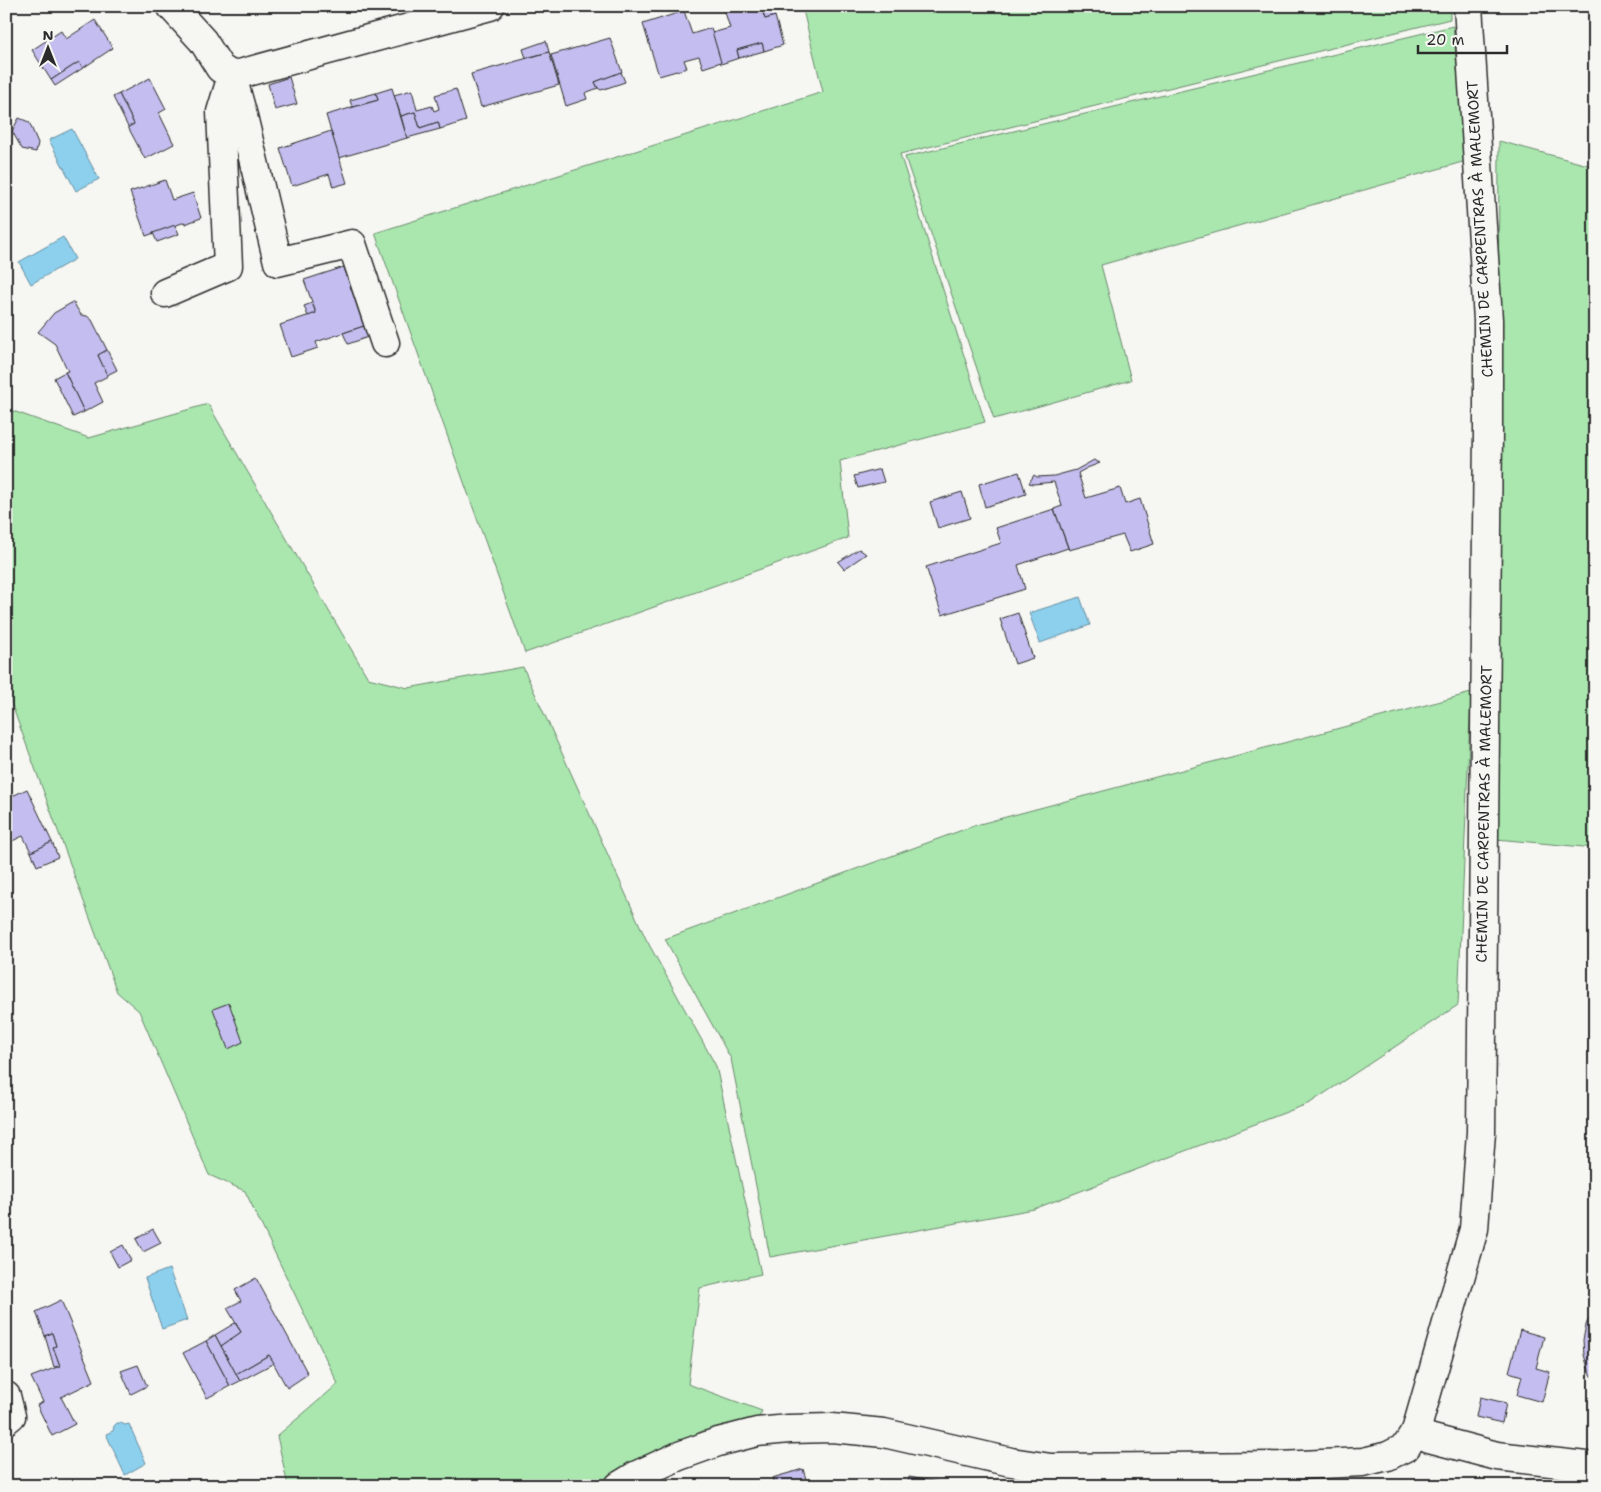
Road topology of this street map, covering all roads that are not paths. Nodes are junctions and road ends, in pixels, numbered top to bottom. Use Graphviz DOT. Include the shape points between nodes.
graph roads {
  1 [pos="171,6"];
  2 [pos="490,6"];
  3 [pos="1468,6"];
  4 [pos="232,76"];
  5 [pos="166,293"];
  6 [pos="385,344"];
  7 [pos="6,1396"];
  8 [pos="6,1420"];
  9 [pos="1416,1431"];
  10 [pos="1595,1467"];
  11 [pos="619,1486"];
  1 -- 4 [label="street" via="203,41 220,68"];
  2 -- 4 [label="street"];
  3 -- 9 [label="street, CHEMIN DE CARPENTRAS À MALEMORT" via="1488,320 1481,1132 1474,1229"];
  4 -- 5 [label="street" via="221,112 228,266"];
  4 -- 6 [label="street" via="278,262 352,244"];
  7 -- 8 [label="street" via="11,1416"];
  9 -- 10 [label="street" via="1429,1438 1498,1456"];
  9 -- 11 [label="street" via="1406,1447 1388,1456 1363,1462 1051,1468 884,1433 832,1428 789,1429 757,1432 718,1442 679,1456"];
}
